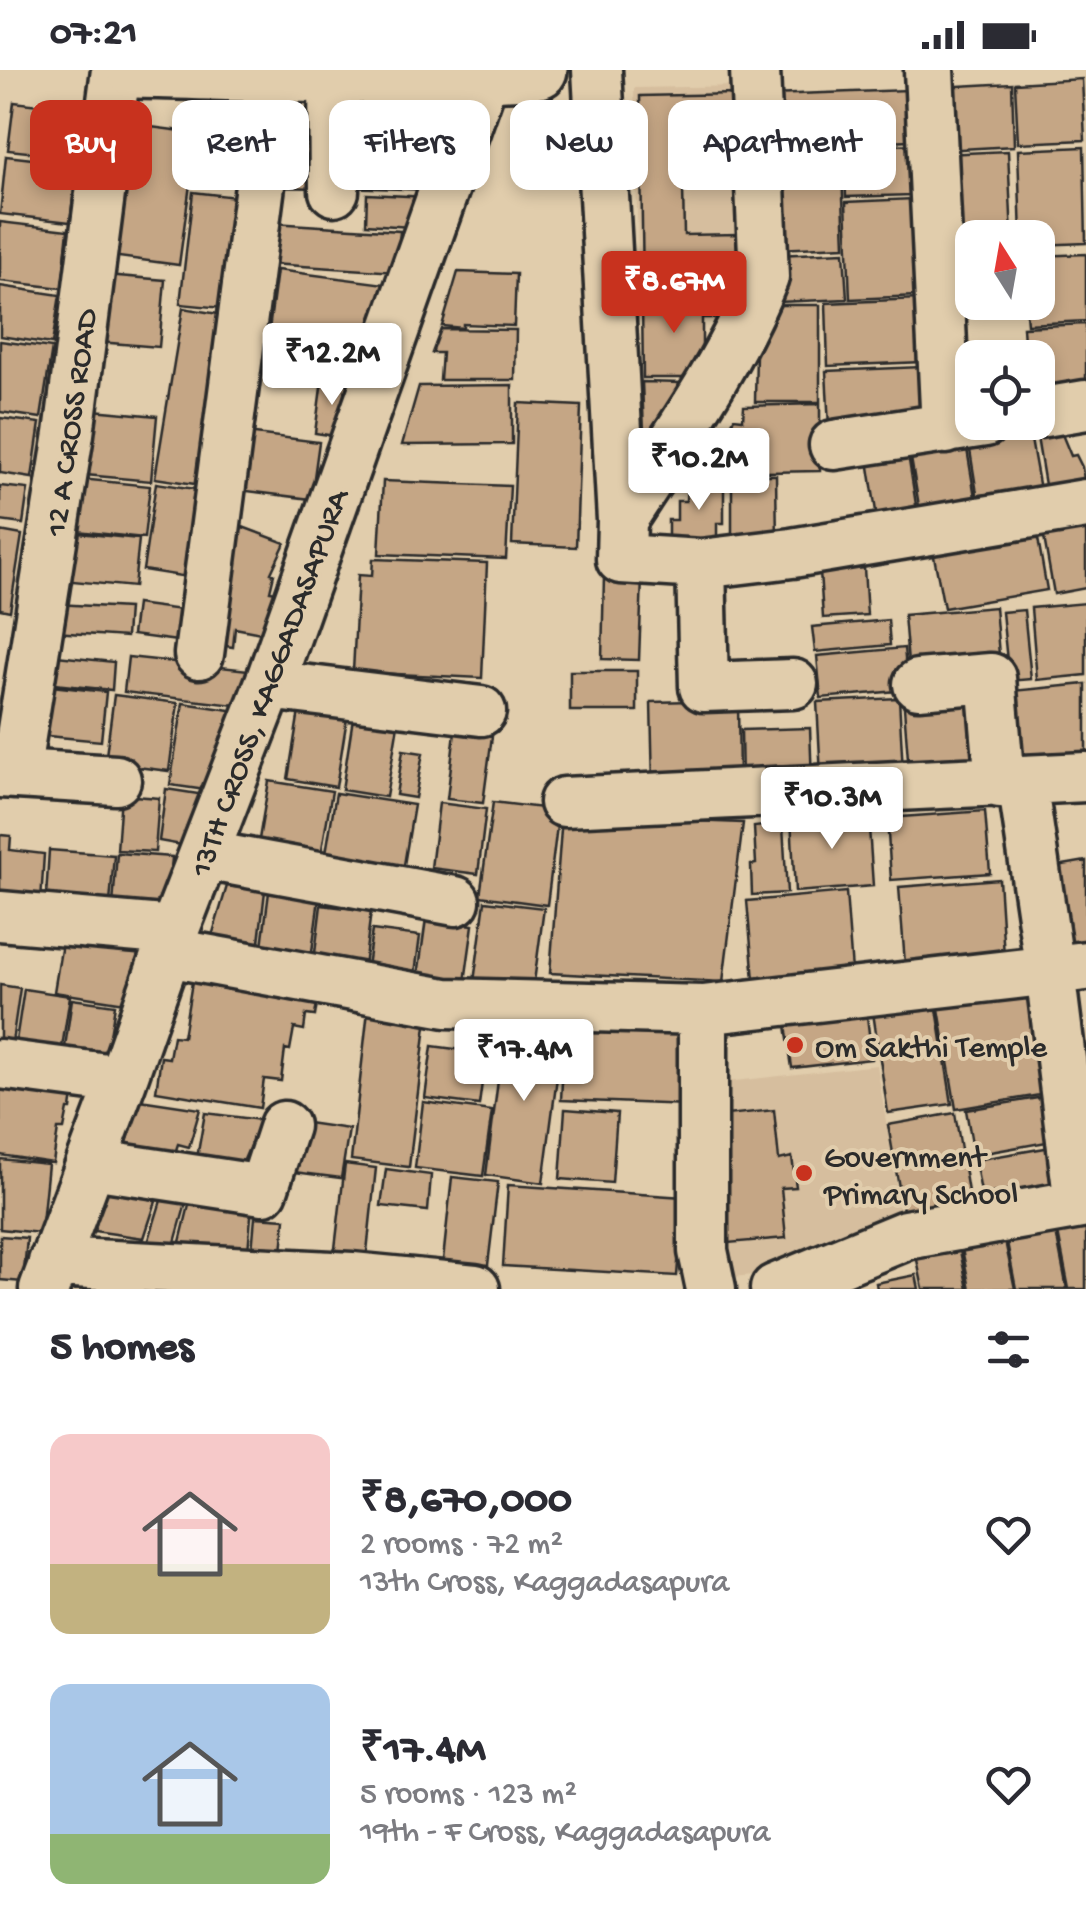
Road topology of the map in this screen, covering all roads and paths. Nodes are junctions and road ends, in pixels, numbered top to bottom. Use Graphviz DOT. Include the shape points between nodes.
graph roads {
  1 [pos="116,70"];
  2 [pos="136,70"];
  3 [pos="539,70"];
  4 [pos="597,70"];
  5 [pos="755,70"];
  6 [pos="930,70"];
  7 [pos="269,72"];
  8 [pos="485,74"];
  9 [pos="334,75"];
  10 [pos="334,191"];
  11 [pos="957,340"];
  12 [pos="1086,405"];
  13 [pos="1055,411"];
  14 [pos="955,427"];
  15 [pos="834,445"];
  16 [pos="1086,504"];
  17 [pos="622,520"];
  18 [pos="700,564"];
  19 [pos="200,654"];
  20 [pos="793,684"];
  21 [pos="918,684"];
  22 [pos="270,686"];
  23 [pos="481,711"];
  24 [pos="7,774"];
  25 [pos="1086,777"];
  26 [pos="116,780"];
  27 [pos="1011,782"];
  28 [pos="564,802"];
  29 [pos="204,855"];
  30 [pos="455,901"];
  31 [pos="0,916"];
  32 [pos="171,941"];
  33 [pos="1068,968"];
  34 [pos="703,1010"];
  35 [pos="0,1064"];
  36 [pos="122,1080"];
  37 [pos="284,1126"];
  38 [pos="92,1164"];
  39 [pos="1083,1204"];
  40 [pos="48,1276"];
  41 [pos="475,1289"];
  42 [pos="711,1289"];
  43 [pos="774,1289"];
  1 -- 24 [label="street, 12 A CROSS ROAD" via="69,434"];
  2 -- 7 [label="main road"];
  3 -- 8 [label="main road"];
  4 -- 17 [label="street"];
  5 -- 17 [label="street" via="764,277 719,371"];
  6 -- 11 [label="street"];
  7 -- 9 [label="main road"];
  7 -- 19 [label="street" via="266,147"];
  8 -- 9 [label="main road"];
  8 -- 22 [label="street, 13TH CROSS, KAGGADASAPURA"];
  9 -- 10 [label="street"];
  12 -- 13 [label="street"];
  14 -- 15 [label="street"];
  16 -- 18 [label="street"];
  17 -- 18 [label="street" via="620,559"];
  18 -- 20 [label="street" via="704,687"];
  21 -- 27 [label="street" via="991,678"];
  22 -- 23 [label="street"];
  22 -- 29 [label="street, 13TH CROSS, KAGGADASAPURA"];
  24 -- 26 [label="street"];
  25 -- 27 [label="street"];
  27 -- 28 [label="street"];
  27 -- 33 [label="street"];
  29 -- 30 [label="street"];
  29 -- 32 [label="street, 13TH CROSS, KAGGADASAPURA"];
  31 -- 32 [label="street"];
  32 -- 34 [label="street" via="446,1003"];
  32 -- 36 [label="street, 13TH CROSS, KAGGADASAPURA"];
  33 -- 34 [label="street"];
  33 -- 39 [label="street"];
  34 -- 42 [label="street" via="703,1251"];
  35 -- 36 [label="street"];
  36 -- 38 [label="street, 13TH CROSS, KAGGADASAPURA"];
  37 -- 38 [label="street" via="263,1190"];
  38 -- 40 [label="street, 13TH CROSS, KAGGADASAPURA"];
  39 -- 43 [label="street" via="906,1234"];
  40 -- 41 [label="street" via="352,1277"];
}
